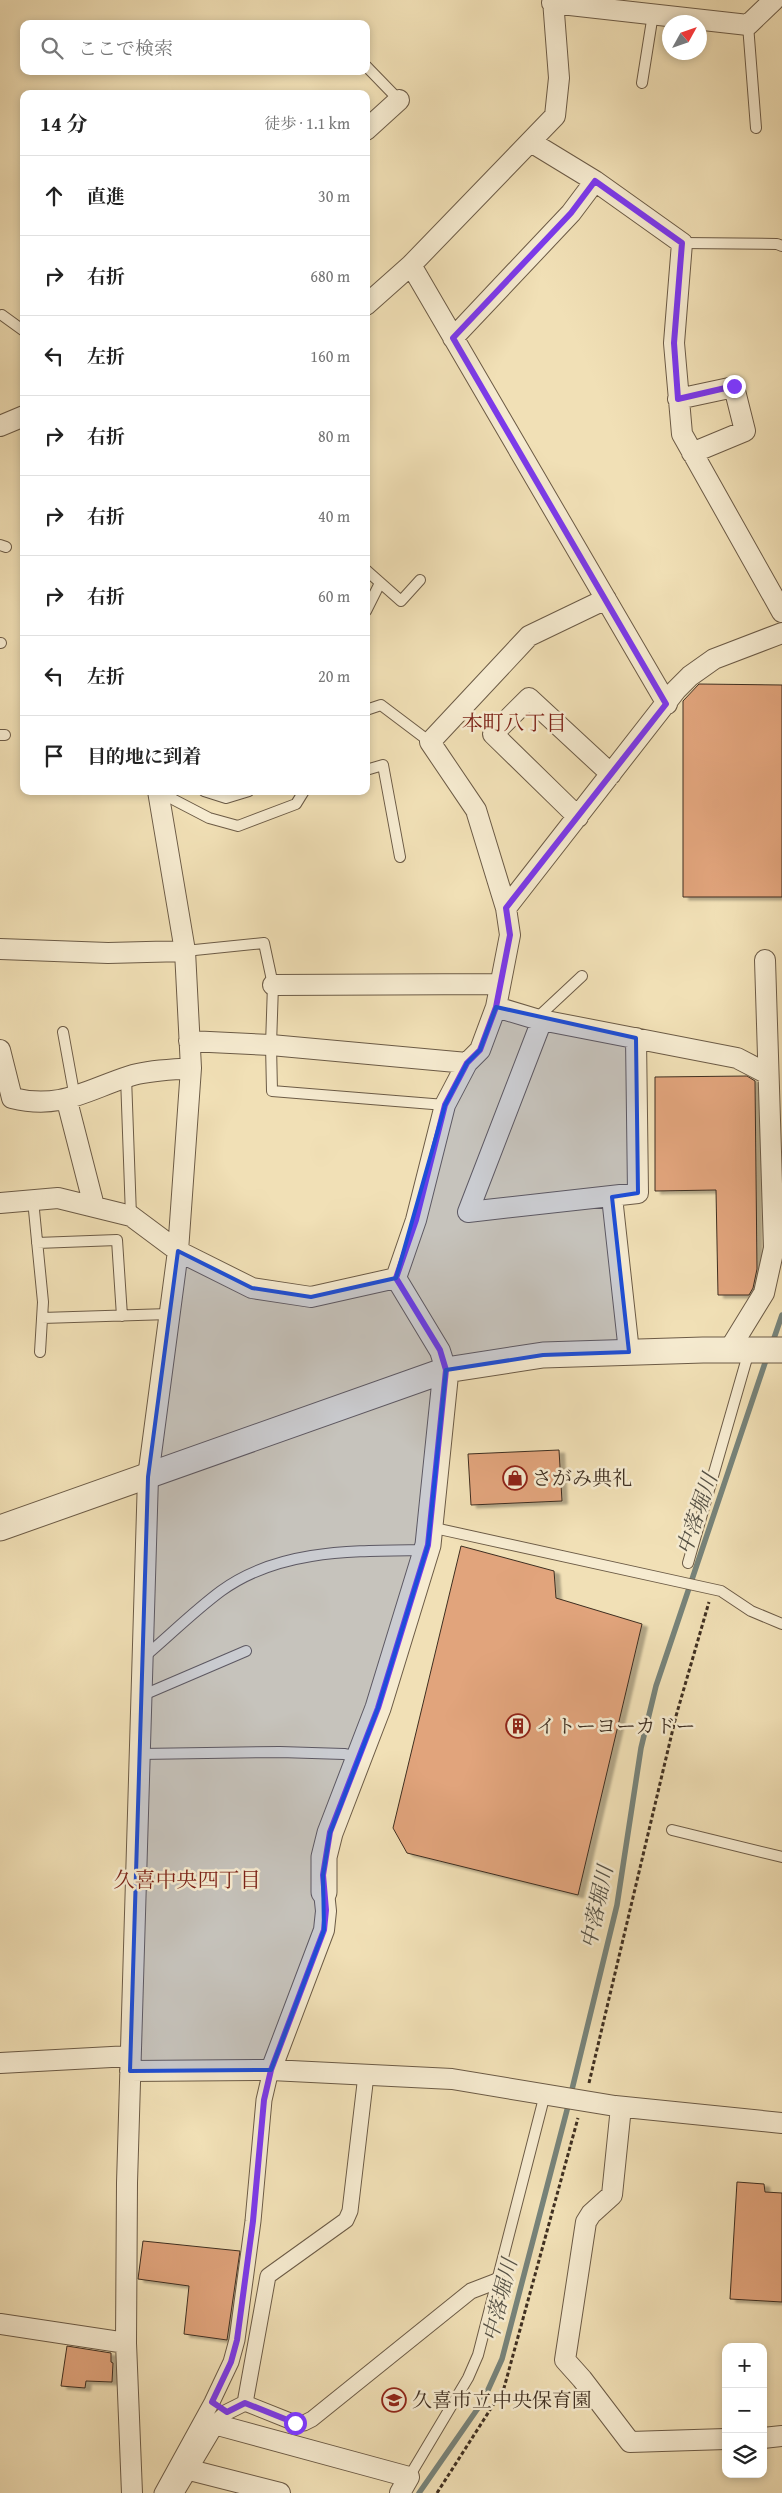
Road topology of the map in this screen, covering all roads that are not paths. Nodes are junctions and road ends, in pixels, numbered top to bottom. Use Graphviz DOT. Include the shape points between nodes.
graph roads {
  1 [pos="774,0"];
  2 [pos="552,2"];
  3 [pos="653,14"];
  4 [pos="748,24"];
  5 [pos="370,70"];
  6 [pos="642,82"];
  7 [pos="399,100"];
  8 [pos="370,126"];
  9 [pos="756,128"];
  10 [pos="531,142"];
  11 [pos="595,181"];
  12 [pos="682,243"];
  13 [pos="782,246"];
  14 [pos="411,265"];
  15 [pos="370,301"];
  16 [pos="2,315"];
  17 [pos="20,328"];
  18 [pos="453,338"];
  19 [pos="678,399"];
  20 [pos="20,418"];
  21 [pos="0,426"];
  22 [pos="692,453"];
  23 [pos="370,574"];
  24 [pos="420,580"];
  25 [pos="380,583"];
  26 [pos="606,599"];
  27 [pos="370,603"];
  28 [pos="782,612"];
  29 [pos="782,633"];
  30 [pos="666,704"];
  31 [pos="370,709"];
  32 [pos="430,742"];
  33 [pos="370,769"];
  34 [pos="611,774"];
  35 [pos="159,795"];
  36 [pos="166,795"];
  37 [pos="217,795"];
  38 [pos="236,795"];
  39 [pos="302,795"];
  40 [pos="578,817"];
  41 [pos="400,857"];
  42 [pos="506,908"];
  43 [pos="0,949"];
  44 [pos="185,951"];
  45 [pos="766,960"];
  46 [pos="582,976"];
  47 [pos="500,984"];
  48 [pos="273,985"];
  49 [pos="496,1007"];
  50 [pos="539,1020"];
  51 [pos="64,1032"];
  52 [pos="636,1038"];
  53 [pos="190,1041"];
  54 [pos="270,1045"];
  55 [pos="0,1051"];
  56 [pos="467,1063"];
  57 [pos="191,1068"];
  58 [pos="768,1074"];
  59 [pos="126,1077"];
  60 [pos="71,1099"];
  61 [pos="445,1105"];
  62 [pos="612,1196"];
  63 [pos="33,1200"];
  64 [pos="0,1203"];
  65 [pos="94,1206"];
  66 [pos="131,1216"];
  67 [pos="37,1243"];
  68 [pos="178,1251"];
  69 [pos="396,1278"];
  70 [pos="169,1314"];
  71 [pos="122,1316"];
  72 [pos="42,1318"];
  73 [pos="739,1350"];
  74 [pos="782,1350"];
  75 [pos="40,1352"];
  76 [pos="629,1352"];
  77 [pos="446,1370"];
  78 [pos="148,1477"];
  79 [pos="0,1528"];
  80 [pos="428,1538"];
  81 [pos="688,1563"];
  82 [pos="782,1624"];
  83 [pos="246,1651"];
  84 [pos="143,1658"];
  85 [pos="141,1696"];
  86 [pos="140,1754"];
  87 [pos="359,1757"];
  88 [pos="672,1830"];
  89 [pos="782,1857"];
  90 [pos="324,1892"];
  91 [pos="0,2063"];
  92 [pos="130,2064"];
  93 [pos="271,2070"];
  94 [pos="366,2075"];
  95 [pos="551,2095"];
  96 [pos="621,2107"];
  97 [pos="782,2123"];
  98 [pos="498,2281"];
  99 [pos="0,2324"];
  100 [pos="126,2343"];
  101 [pos="212,2402"];
  102 [pos="245,2403"];
  103 [pos="220,2418"];
  104 [pos="782,2436"];
  105 [pos="767,2438"];
  106 [pos="722,2439"];
  107 [pos="186,2468"];
  108 [pos="404,2485"];
  109 [pos="132,2493"];
  110 [pos="162,2493"];
  111 [pos="173,2493"];
  112 [pos="280,2493"];
  1 -- 4 [label="street"];
  2 -- 3 [label="street"];
  2 -- 10 [label="street" via="559,78 555,116"];
  3 -- 4 [label="street"];
  3 -- 6 [label="lane"];
  4 -- 9 [label="lane"];
  5 -- 7 [label="lane"];
  7 -- 8 [label="street"];
  10 -- 11 [label="street"];
  10 -- 14 [label="street"];
  11 -- 12 [label="street"];
  11 -- 18 [label="street" via="571,213"];
  12 -- 13 [label="lane"];
  12 -- 19 [label="street" via="674,343"];
  14 -- 15 [label="street"];
  14 -- 18 [label="street"];
  16 -- 17 [label="lane"];
  18 -- 26 [label="street"];
  19 -- 22 [label="street" via="682,434"];
  19 -- 22 [label="street" via="734,386 745,431"];
  20 -- 21 [label="street"];
  22 -- 28 [label="street"];
  23 -- 25 [label="lane"];
  24 -- 25 [label="lane" via="401,601"];
  25 -- 27 [label="lane"];
  26 -- 30 [label="street"];
  26 -- 32 [label="street" via="528,636"];
  29 -- 30 [label="street" via="714,659 690,676"];
  30 -- 34 [label="street"];
  31 -- 32 [label="lane" via="381,705"];
  32 -- 42 [label="street" via="476,810"];
  33 -- 41 [label="lane" via="384,765"];
  34 -- 40 [label="street"];
  34 -- 40 [label="street" via="528,698 493,734"];
  35 -- 44 [label="street"];
  36 -- 39 [label="lane" via="209,818 238,826 296,804"];
  37 -- 38 [label="lane" via="226,798"];
  40 -- 42 [label="street"];
  42 -- 47 [label="street" via="510,935"];
  43 -- 44 [label="street" via="108,953"];
  44 -- 48 [label="lane" via="264,943"];
  44 -- 53 [label="street"];
  45 -- 58 [label="street"];
  46 -- 50 [label="lane"];
  47 -- 48 [label="street"];
  47 -- 49 [label="street"];
  48 -- 54 [label="lane"];
  49 -- 50 [label="street"];
  49 -- 56 [label="street" via="480,1050"];
  50 -- 52 [label="street"];
  50 -- 62 [label="street" via="468,1212"];
  51 -- 60 [label="lane"];
  52 -- 58 [label="street" via="736,1058"];
  52 -- 62 [label="street" via="638,1194"];
  53 -- 54 [label="street"];
  53 -- 57 [label="street"];
  54 -- 56 [label="street"];
  54 -- 61 [label="lane" via="272,1091"];
  55 -- 60 [label="street" via="12,1098 24,1101"];
  56 -- 61 [label="street"];
  57 -- 59 [label="street"];
  57 -- 68 [label="street"];
  58 -- 73 [label="street" via="774,1248 764,1293"];
  59 -- 60 [label="street"];
  59 -- 66 [label="lane"];
  60 -- 65 [label="street"];
  61 -- 69 [label="street" via="416,1220"];
  62 -- 76 [label="street"];
  63 -- 64 [label="street"];
  63 -- 65 [label="street" via="58,1198"];
  63 -- 67 [label="lane"];
  65 -- 66 [label="street"];
  66 -- 68 [label="street"];
  67 -- 71 [label="lane" via="117,1240"];
  67 -- 72 [label="lane"];
  68 -- 69 [label="street" via="252,1288 311,1297"];
  68 -- 70 [label="street"];
  69 -- 77 [label="street" via="440,1350"];
  70 -- 71 [label="lane"];
  70 -- 78 [label="street"];
  71 -- 72 [label="lane"];
  72 -- 75 [label="lane"];
  73 -- 74 [label="street"];
  73 -- 76 [label="street"];
  73 -- 81 [label="lane"];
  76 -- 77 [label="street" via="543,1355"];
  77 -- 78 [label="street"];
  77 -- 80 [label="street"];
  78 -- 79 [label="street"];
  78 -- 84 [label="street"];
  80 -- 82 [label="lane" via="721,1591 751,1611"];
  80 -- 84 [label="lane" via="270,1565 222,1590"];
  80 -- 87 [label="street" via="378,1708"];
  83 -- 85 [label="lane"];
  84 -- 85 [label="street"];
  85 -- 86 [label="street"];
  86 -- 87 [label="lane" via="280,1752"];
  86 -- 92 [label="street"];
  87 -- 90 [label="street" via="326,1846"];
  88 -- 89 [label="lane"];
  90 -- 93 [label="street" via="324,1930"];
  91 -- 92 [label="street"];
  92 -- 93 [label="street"];
  92 -- 100 [label="street"];
  93 -- 94 [label="street"];
  93 -- 101 [label="street" via="264,2100 253,2221 237,2340 231,2362"];
  94 -- 95 [label="street" via="452,2080"];
  94 -- 102 [label="street" via="350,2211 346,2220 268,2276"];
  95 -- 96 [label="street"];
  95 -- 98 [label="lane"];
  96 -- 97 [label="street"];
  96 -- 106 [label="street" via="612,2195 586,2222 565,2360 630,2442"];
  98 -- 102 [label="street" via="471,2291 304,2423 295,2423"];
  98 -- 108 [label="lane" via="478,2355 468,2378"];
  99 -- 100 [label="street"];
  100 -- 109 [label="street"];
  101 -- 103 [label="street"];
  101 -- 110 [label="street"];
  102 -- 103 [label="street"];
  103 -- 107 [label="street"];
  103 -- 108 [label="street"];
  104 -- 105 [label="street"];
  107 -- 111 [label="street"];
  107 -- 112 [label="street"];
}
